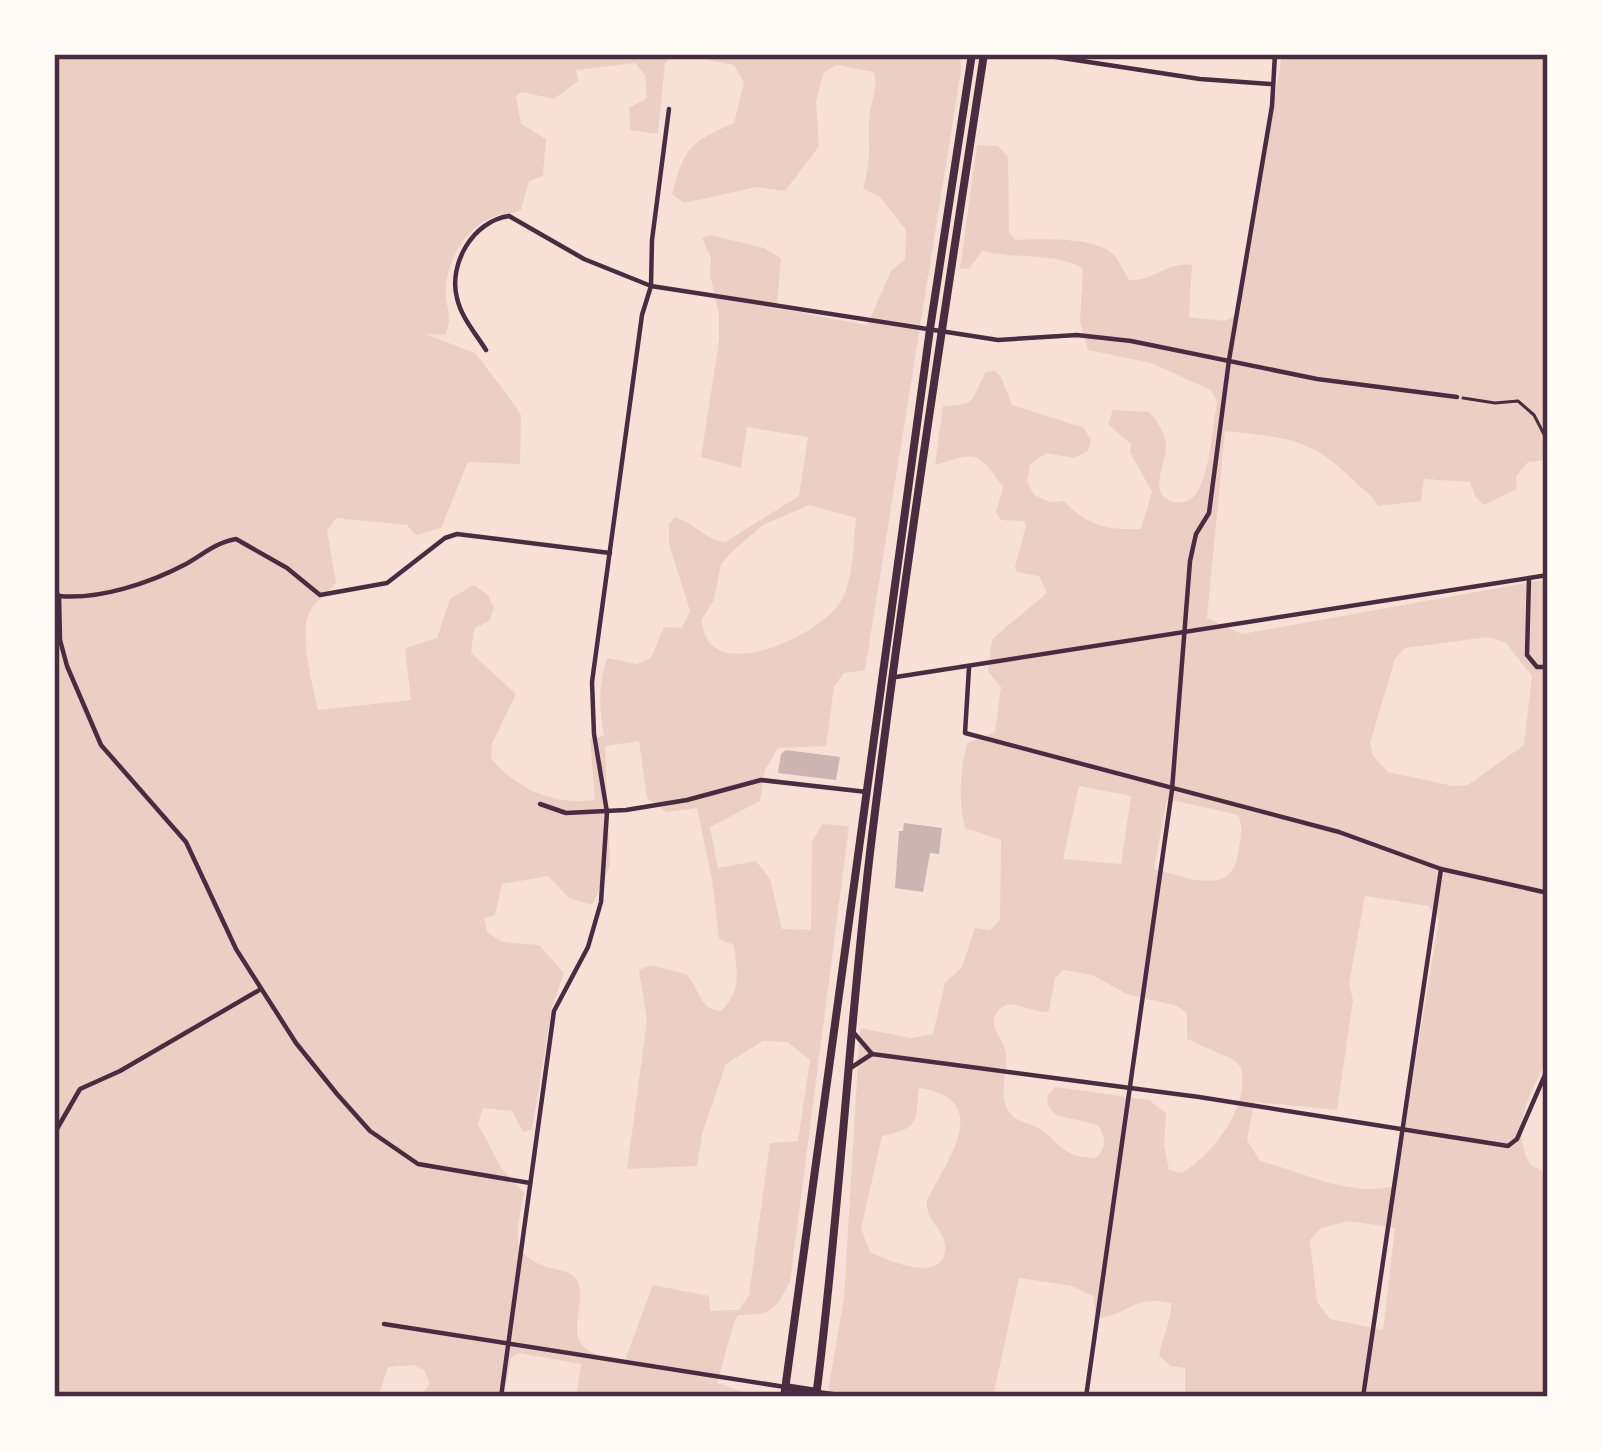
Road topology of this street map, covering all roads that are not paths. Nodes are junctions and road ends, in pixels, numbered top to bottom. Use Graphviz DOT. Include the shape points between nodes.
graph roads {
  1 [pos="973,54"];
  2 [pos="984,54"];
  3 [pos="1036,54"];
  4 [pos="1275,54"];
  5 [pos="1270,84"];
  6 [pos="669,109"];
  7 [pos="651,286"];
  8 [pos="929,329"];
  9 [pos="941,330"];
  10 [pos="486,350"];
  11 [pos="1229,360"];
  12 [pos="1457,397"];
  13 [pos="610,553"];
  14 [pos="1548,575"];
  15 [pos="1529,578"];
  16 [pos="56,592"];
  17 [pos="1183,635"];
  18 [pos="1548,667"];
  19 [pos="969,668"];
  20 [pos="888,677"];
  21 [pos="1172,790"];
  22 [pos="868,791"];
  23 [pos="540,804"];
  24 [pos="607,812"];
  25 [pos="1441,869"];
  26 [pos="1548,893"];
  27 [pos="261,989"];
  28 [pos="854,1033"];
  29 [pos="872,1054"];
  30 [pos="1548,1068"];
  31 [pos="850,1070"];
  32 [pos="1133,1088"];
  33 [pos="1402,1127"];
  34 [pos="54,1134"];
  35 [pos="530,1183"];
  36 [pos="385,1324"];
  37 [pos="509,1346"];
  38 [pos="784,1392"];
  39 [pos="816,1395"];
  40 [pos="501,1397"];
  41 [pos="854,1397"];
  42 [pos="1086,1397"];
  43 [pos="1363,1397"];
  1 -- 8 [label="main road"];
  2 -- 9 [label="main road"];
  3 -- 5 [label="street"];
  4 -- 5 [label="street"];
  5 -- 11 [label="street"];
  6 -- 7 [label="street"];
  7 -- 8 [label="street"];
  7 -- 10 [label="street" via="509,216 496,218 467,245 455,272 460,307"];
  7 -- 13 [label="street"];
  8 -- 9 [label="street"];
  8 -- 20 [label="main road"];
  9 -- 11 [label="street" via="1017,341 1077,335"];
  9 -- 20 [label="main road"];
  11 -- 12 [label="street"];
  11 -- 17 [label="street" via="1210,513 1193,542"];
  13 -- 16 [label="street" via="457,533 387,583 320,595 236,539 99,595"];
  13 -- 24 [label="street" via="592,702"];
  14 -- 15 [label="street"];
  15 -- 17 [label="street"];
  15 -- 18 [label="street" via="1527,655"];
  16 -- 27 [label="street" via="63,653 94,731 186,842"];
  17 -- 19 [label="street"];
  17 -- 21 [label="street"];
  19 -- 20 [label="street"];
  19 -- 21 [label="street" via="965,734"];
  20 -- 22 [label="main road"];
  20 -- 28 [label="main road"];
  21 -- 25 [label="street" via="1339,832"];
  21 -- 32 [label="street"];
  22 -- 24 [label="street" via="760,780"];
  22 -- 38 [label="main road"];
  23 -- 24 [label="street"];
  24 -- 35 [label="street" via="597,924 554,1011"];
  25 -- 26 [label="street"];
  25 -- 33 [label="street"];
  27 -- 34 [label="street" via="80,1089"];
  27 -- 35 [label="street" via="370,1131 418,1164"];
  28 -- 29 [label="street"];
  28 -- 31 [label="main road"];
  29 -- 31 [label="street"];
  29 -- 32 [label="street"];
  30 -- 33 [label="street" via="1512,1144"];
  31 -- 39 [label="main road"];
  32 -- 33 [label="street"];
  32 -- 42 [label="street"];
  33 -- 43 [label="street"];
  35 -- 37 [label="street"];
  36 -- 37 [label="street"];
  37 -- 38 [label="street"];
  37 -- 40 [label="street"];
  38 -- 39 [label="main road"];
  39 -- 41 [label="street"];
}
